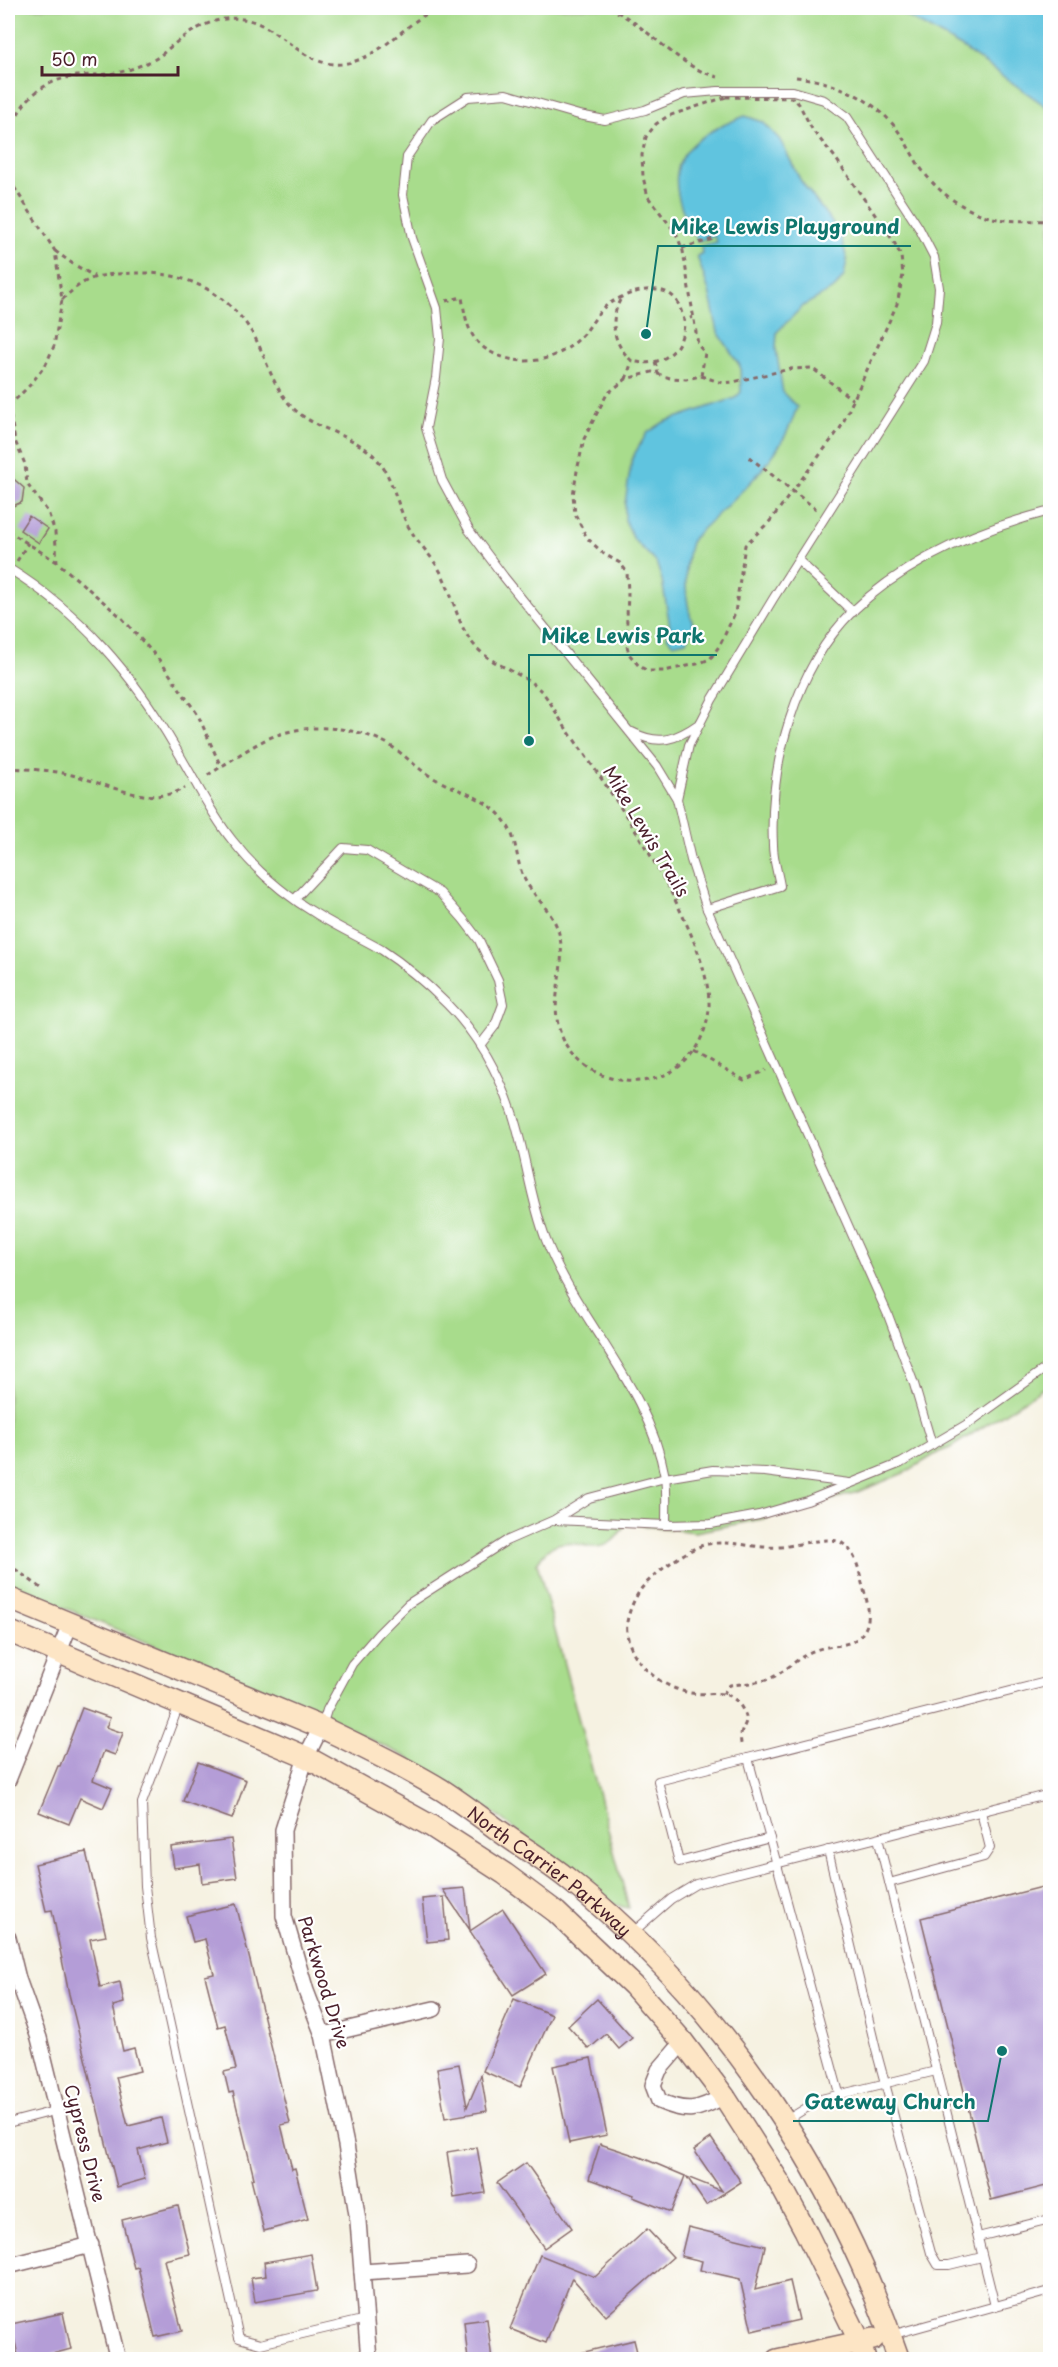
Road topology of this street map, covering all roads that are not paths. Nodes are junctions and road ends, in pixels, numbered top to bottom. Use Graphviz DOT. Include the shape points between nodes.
graph roads {
  1 [pos="1050,511"];
  2 [pos="798,560"];
  3 [pos="9,569"];
  4 [pos="853,612"];
  5 [pos="701,722"];
  6 [pos="627,730"];
  7 [pos="677,799"];
  8 [pos="294,899"];
  9 [pos="707,909"];
  10 [pos="481,1044"];
  11 [pos="1050,1365"];
  12 [pos="932,1444"];
  13 [pos="665,1478"];
  14 [pos="849,1483"];
  15 [pos="554,1520"];
  16 [pos="666,1525"];
  17 [pos="8,1598"];
  18 [pos="70,1624"];
  19 [pos="8,1631"];
  20 [pos="60,1653"];
  21 [pos="1050,1681"];
  22 [pos="180,1704"];
  23 [pos="321,1727"];
  24 [pos="306,1757"];
  25 [pos="746,1758"];
  26 [pos="8,1780"];
  27 [pos="1050,1794"];
  28 [pos="981,1812"];
  29 [pos="770,1838"];
  30 [pos="878,1838"];
  31 [pos="828,1850"];
  32 [pos="776,1863"];
  33 [pos="889,1883"];
  34 [pos="629,1935"];
  35 [pos="8,1938"];
  36 [pos="604,1957"];
  37 [pos="13,1981"];
  38 [pos="434,2009"];
  39 [pos="323,2035"];
  40 [pos="683,2042"];
  41 [pos="936,2071"];
  42 [pos="886,2082"];
  43 [pos="839,2093"];
  44 [pos="724,2096"];
  45 [pos="57,2110"];
  46 [pos="784,2121"];
  47 [pos="8,2123"];
  48 [pos="1050,2219"];
  49 [pos="978,2238"];
  50 [pos="91,2245"];
  51 [pos="982,2257"];
  52 [pos="467,2265"];
  53 [pos="8,2266"];
  54 [pos="362,2272"];
  55 [pos="1050,2291"];
  56 [pos="995,2306"];
  57 [pos="366,2319"];
  58 [pos="891,2335"];
  59 [pos="862,2351"];
  60 [pos="118,2360"];
  61 [pos="369,2360"];
  62 [pos="777,2360"];
  63 [pos="899,2360"];
  1 -- 4 [label="lane" via="992,530 930,558 881,588"];
  2 -- 4 [label="lane"];
  2 -- 5 [label="lane"];
  2 -- 6 [label="lane" via="924,362 936,323 939,288 934,257 920,228 847,117 824,100 793,92 717,91 684,94 645,110 605,120 506,94 468,97 432,120 407,157 403,195 412,238 435,303 440,338 426,428 442,480 469,530"];
  3 -- 8 [label="lane" via="75,616 119,664 151,708 231,839"];
  4 -- 9 [label="lane" via="804,682 788,723 773,806 773,847 780,886"];
  5 -- 6 [label="lane" via="683,735 667,739 648,740"];
  5 -- 7 [label="lane" via="689,745"];
  6 -- 7 [label="lane" via="657,766"];
  7 -- 9 [label="lane"];
  8 -- 10 [label="lane" via="383,951 420,979"];
  8 -- 10 [label="lane" via="343,848 367,850 440,892 478,940 498,980 503,1004 495,1026"];
  9 -- 12 [label="lane" via="888,1315"];
  10 -- 13 [label="lane" via="512,1113 545,1239 565,1282 637,1397"];
  11 -- 12 [label="lane" via="969,1423"];
  12 -- 14 [label="lane" via="901,1463"];
  13 -- 14 [label="lane" via="713,1470"];
  13 -- 15 [label="lane" via="589,1498"];
  13 -- 16 [label="lane"];
  14 -- 16 [label="lane" via="759,1515 711,1524"];
  15 -- 16 [label="lane"];
  15 -- 23 [label="lane" via="506,1541 408,1604 352,1664"];
  17 -- 18 [label="main road, North Carrier Parkway"];
  18 -- 20 [label="street"];
  18 -- 23 [label="main road, North Carrier Parkway"];
  19 -- 20 [label="main road, North Carrier Parkway"];
  20 -- 22 [label="main road, North Carrier Parkway"];
  20 -- 26 [label="street"];
  21 -- 25 [label="lane"];
  22 -- 24 [label="main road, North Carrier Parkway"];
  22 -- 57 [label="lane" via="142,1803 145,1886 151,1938 239,2338 260,2344"];
  23 -- 24 [label="street, Parkwood Drive"];
  23 -- 34 [label="main road, North Carrier Parkway" via="443,1791 567,1879"];
  24 -- 36 [label="main road, North Carrier Parkway" via="431,1826 505,1874 556,1912"];
  24 -- 39 [label="street, Parkwood Drive" via="283,1830 284,1916"];
  25 -- 29 [label="lane"];
  25 -- 29 [label="lane" via="658,1781 679,1862"];
  27 -- 28 [label="lane"];
  28 -- 30 [label="lane"];
  28 -- 33 [label="lane" via="990,1848 984,1857"];
  29 -- 32 [label="lane"];
  30 -- 31 [label="lane"];
  30 -- 33 [label="lane"];
  31 -- 32 [label="lane"];
  31 -- 42 [label="lane"];
  32 -- 34 [label="lane" via="696,1884 671,1899"];
  32 -- 43 [label="lane"];
  33 -- 41 [label="lane"];
  34 -- 36 [label="main road"];
  34 -- 46 [label="main road, North Carrier Parkway" via="691,1997 746,2065"];
  35 -- 37 [label="street, Cypress Drive"];
  36 -- 40 [label="main road, North Carrier Parkway"];
  37 -- 45 [label="street, Cypress Drive" via="39,2038"];
  38 -- 39 [label="street"];
  39 -- 54 [label="street, Parkwood Drive" via="348,2156"];
  40 -- 44 [label="main road, North Carrier Parkway"];
  40 -- 44 [label="street" via="658,2070 653,2085 659,2101 680,2110 705,2107"];
  41 -- 42 [label="lane"];
  41 -- 49 [label="lane"];
  42 -- 43 [label="lane"];
  42 -- 51 [label="lane" via="931,2253 938,2265"];
  43 -- 46 [label="lane" via="821,2098"];
  44 -- 59 [label="main road, North Carrier Parkway" via="805,2230"];
  45 -- 47 [label="lane"];
  45 -- 50 [label="street, Cypress Drive"];
  46 -- 58 [label="main road, North Carrier Parkway" via="830,2198"];
  48 -- 49 [label="lane"];
  49 -- 51 [label="lane"];
  50 -- 53 [label="street"];
  50 -- 60 [label="street, Cypress Drive"];
  51 -- 56 [label="lane"];
  52 -- 54 [label="street"];
  54 -- 57 [label="street, Parkwood Drive"];
  55 -- 56 [label="lane"];
  56 -- 58 [label="lane"];
  57 -- 61 [label="street, Parkwood Drive"];
  58 -- 59 [label="main road"];
  58 -- 63 [label="main road, North Carrier Parkway"];
  59 -- 62 [label="main road"];
}
